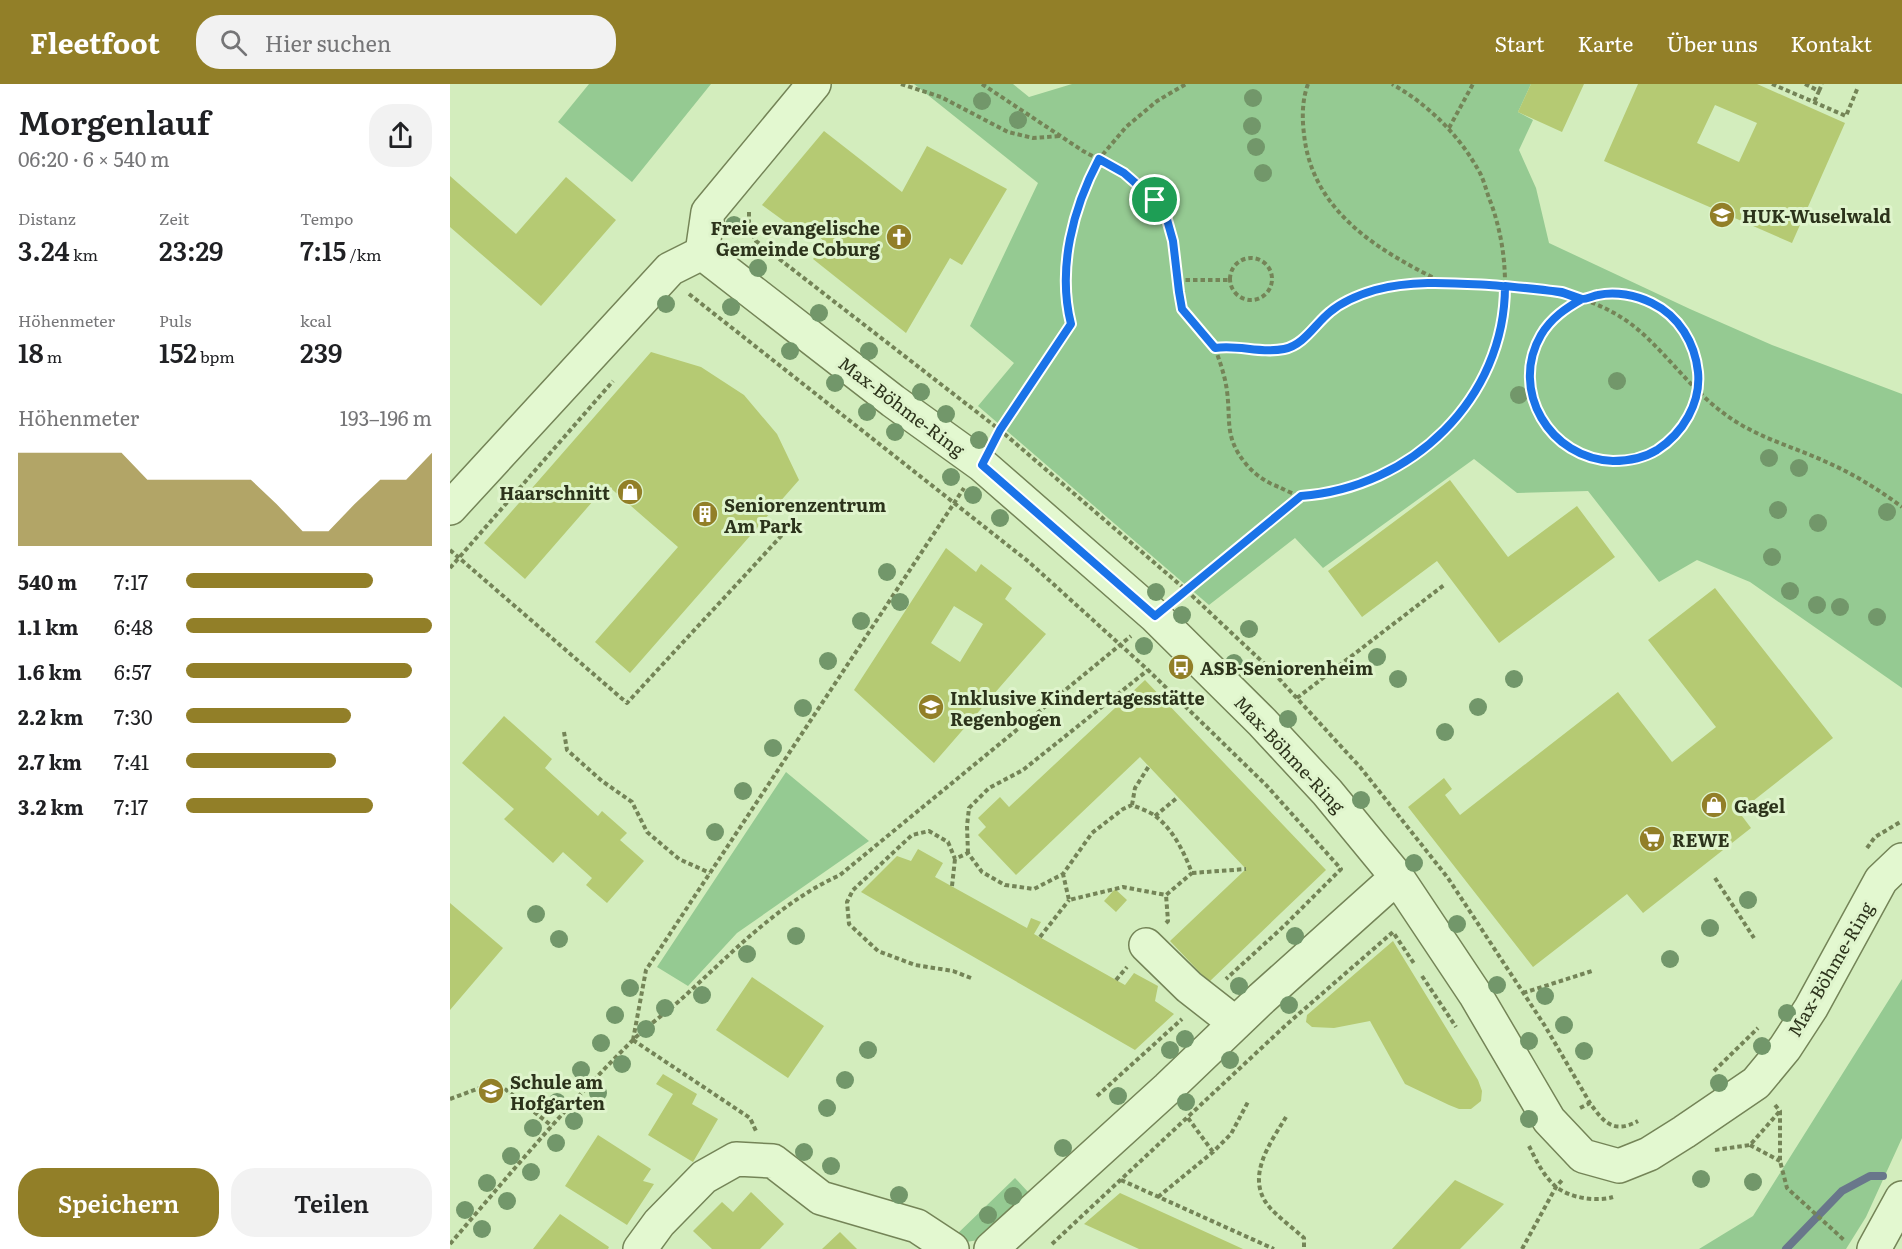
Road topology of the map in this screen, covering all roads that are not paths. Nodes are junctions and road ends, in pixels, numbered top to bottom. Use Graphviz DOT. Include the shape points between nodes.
graph roads {
  1 [pos="814,84"];
  2 [pos="702,253"];
  3 [pos="450,508"];
  4 [pos="1902,860"];
  5 [pos="1397,877"];
  6 [pos="1146,945"];
  7 [pos="1235,1023"];
  8 [pos="1902,1198"];
  9 [pos="640,1249"];
  10 [pos="952,1249"];
  11 [pos="991,1249"];
  12 [pos="1875,1249"];
  1 -- 2 [label="street" via="708,212"];
  2 -- 3 [label="street" via="670,269"];
  2 -- 5 [label="street, Max-Böhme-Ring" via="982,465 1155,616 1327,792"];
  4 -- 5 [label="street, Max-Böhme-Ring" via="1881,879 1811,1008 1756,1083 1649,1154 1619,1166 1583,1156 1549,1120 1475,994"];
  5 -- 7 [label="street"];
  6 -- 7 [label="street" via="1189,987"];
  7 -- 11 [label="street"];
  8 -- 12 [label="street"];
  9 -- 10 [label="street" via="704,1177 736,1159 773,1161 821,1198 917,1226"];
}
